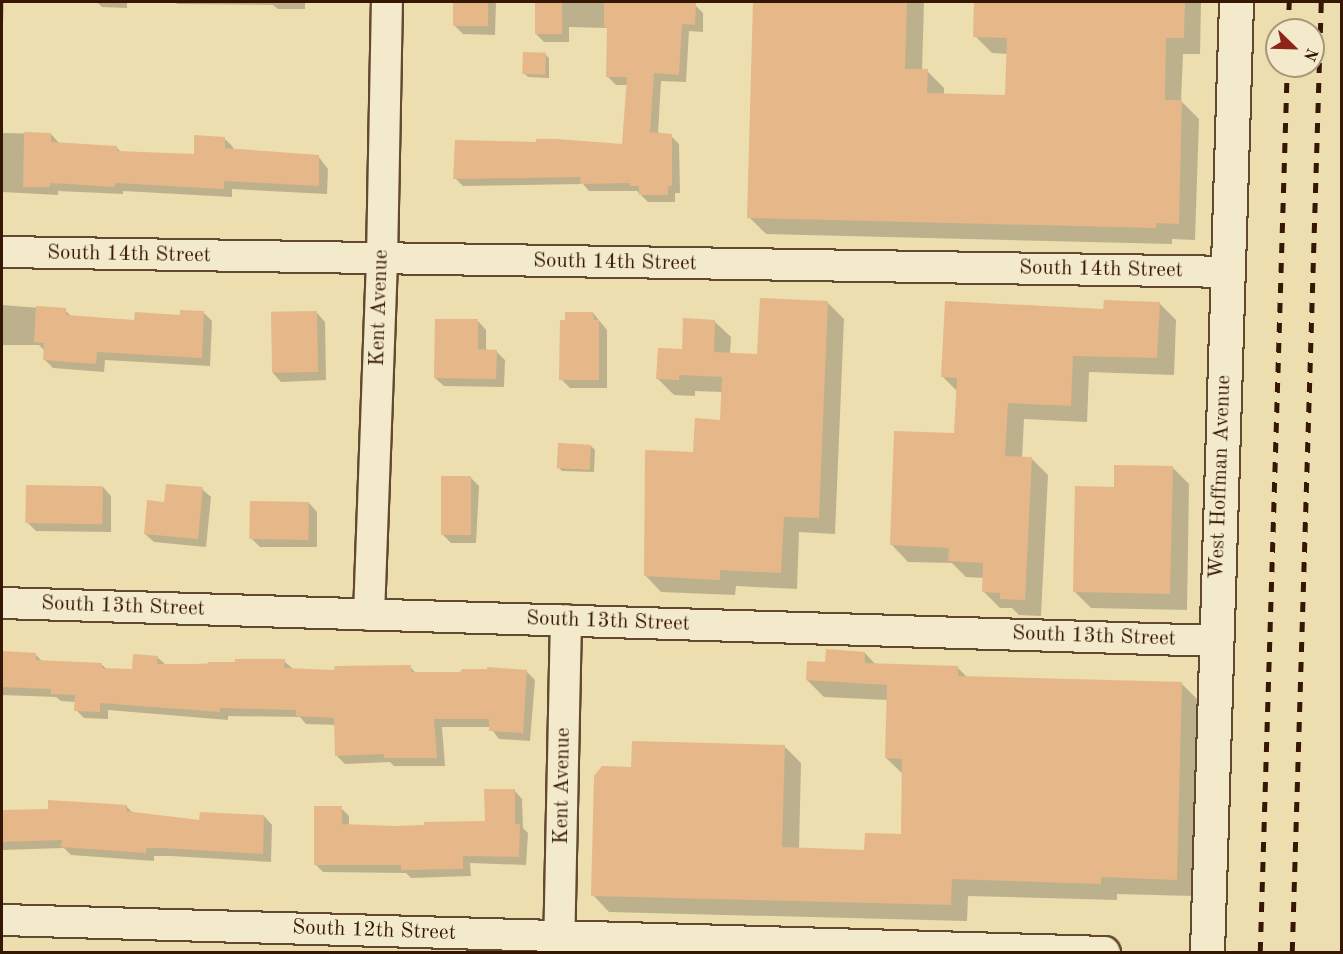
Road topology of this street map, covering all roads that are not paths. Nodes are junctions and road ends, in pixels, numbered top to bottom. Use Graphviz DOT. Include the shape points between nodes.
graph roads {
  1 [pos="387,2"];
  2 [pos="1236,2"];
  3 [pos="2,252"];
  4 [pos="382,259"];
  5 [pos="1228,272"];
  6 [pos="2,603"];
  7 [pos="369,615"];
  8 [pos="566,620"];
  9 [pos="1215,641"];
  10 [pos="2,920"];
  11 [pos="559,945"];
  12 [pos="1106,952"];
  13 [pos="1207,952"];
  1 -- 4 [label="street, Kent Avenue"];
  2 -- 5 [label="main road, West Hoffman Avenue"];
  3 -- 4 [label="street, South 14th Street"];
  4 -- 5 [label="street, South 14th Street"];
  4 -- 7 [label="street, Kent Avenue"];
  5 -- 9 [label="main road, West Hoffman Avenue"];
  6 -- 7 [label="street, South 13th Street"];
  7 -- 8 [label="street, South 13th Street"];
  8 -- 9 [label="street, South 13th Street"];
  8 -- 11 [label="street, Kent Avenue"];
  9 -- 13 [label="main road, West Hoffman Avenue"];
  10 -- 11 [label="street, South 12th Street"];
  11 -- 12 [label="street, South 12th Street"];
}
